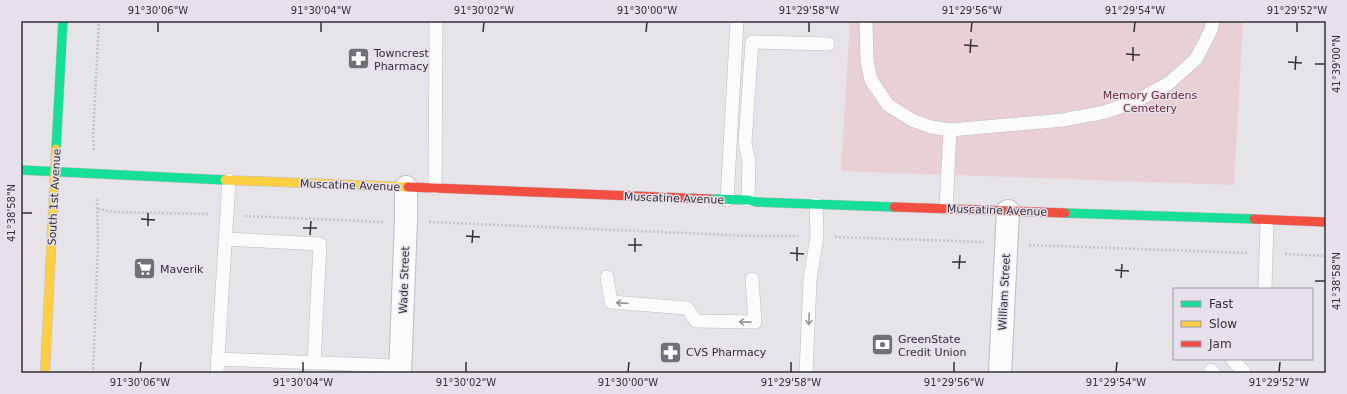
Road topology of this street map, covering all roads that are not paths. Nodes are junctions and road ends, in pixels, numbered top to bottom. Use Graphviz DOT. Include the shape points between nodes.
graph roads {
  1 [pos="63,21"];
  2 [pos="436,21"];
  3 [pos="737,21"];
  4 [pos="866,21"];
  5 [pos="1213,21"];
  6 [pos="828,44"];
  7 [pos="950,130"];
  8 [pos="21,170"];
  9 [pos="55,172"];
  10 [pos="229,180"];
  11 [pos="406,187"];
  12 [pos="435,188"];
  13 [pos="727,200"];
  14 [pos="748,200"];
  15 [pos="816,204"];
  16 [pos="946,208"];
  17 [pos="1008,211"];
  18 [pos="1267,220"];
  19 [pos="1326,222"];
  20 [pos="225,239"];
  21 [pos="607,276"];
  22 [pos="752,279"];
  23 [pos="1265,288"];
  24 [pos="217,359"];
  25 [pos="1233,360"];
  26 [pos="314,363"];
  27 [pos="401,370"];
  28 [pos="45,373"];
  29 [pos="217,373"];
  30 [pos="806,373"];
  31 [pos="1000,373"];
  32 [pos="1245,373"];
  1 -- 9 [label="main road, South 1st Avenue"];
  2 -- 12 [label="lane"];
  3 -- 13 [label="lane"];
  4 -- 7 [label="lane" via="867,61 871,80 888,105 918,122"];
  5 -- 7 [label="lane" via="1196,59 1169,83 1136,101 1105,112 1063,120"];
  6 -- 14 [label="lane" via="752,42 745,143 749,161"];
  7 -- 16 [label="lane"];
  8 -- 9 [label="main road, Muscatine Avenue"];
  9 -- 10 [label="main road, Muscatine Avenue"];
  9 -- 28 [label="main road, South 1st Avenue"];
  10 -- 11 [label="main road, Muscatine Avenue"];
  10 -- 20 [label="lane"];
  11 -- 12 [label="main road, Muscatine Avenue"];
  11 -- 27 [label="street, Wade Street"];
  12 -- 13 [label="main road, Muscatine Avenue"];
  13 -- 14 [label="main road, Muscatine Avenue"];
  14 -- 15 [label="main road, Muscatine Avenue"];
  15 -- 16 [label="main road, Muscatine Avenue"];
  15 -- 30 [label="lane, one-way" via="817,236 810,280"];
  16 -- 17 [label="main road, Muscatine Avenue"];
  17 -- 18 [label="main road, Muscatine Avenue"];
  17 -- 31 [label="street, William Street"];
  18 -- 19 [label="main road, Muscatine Avenue"];
  18 -- 23 [label="lane"];
  20 -- 24 [label="lane"];
  20 -- 26 [label="lane" via="320,244"];
  22 -- 21 [label="lane, one-way" via="755,322 696,321 687,308 611,302"];
  24 -- 26 [label="lane"];
  24 -- 29 [label="lane"];
  25 -- 32 [label="lane"];
  26 -- 27 [label="lane"];
}
